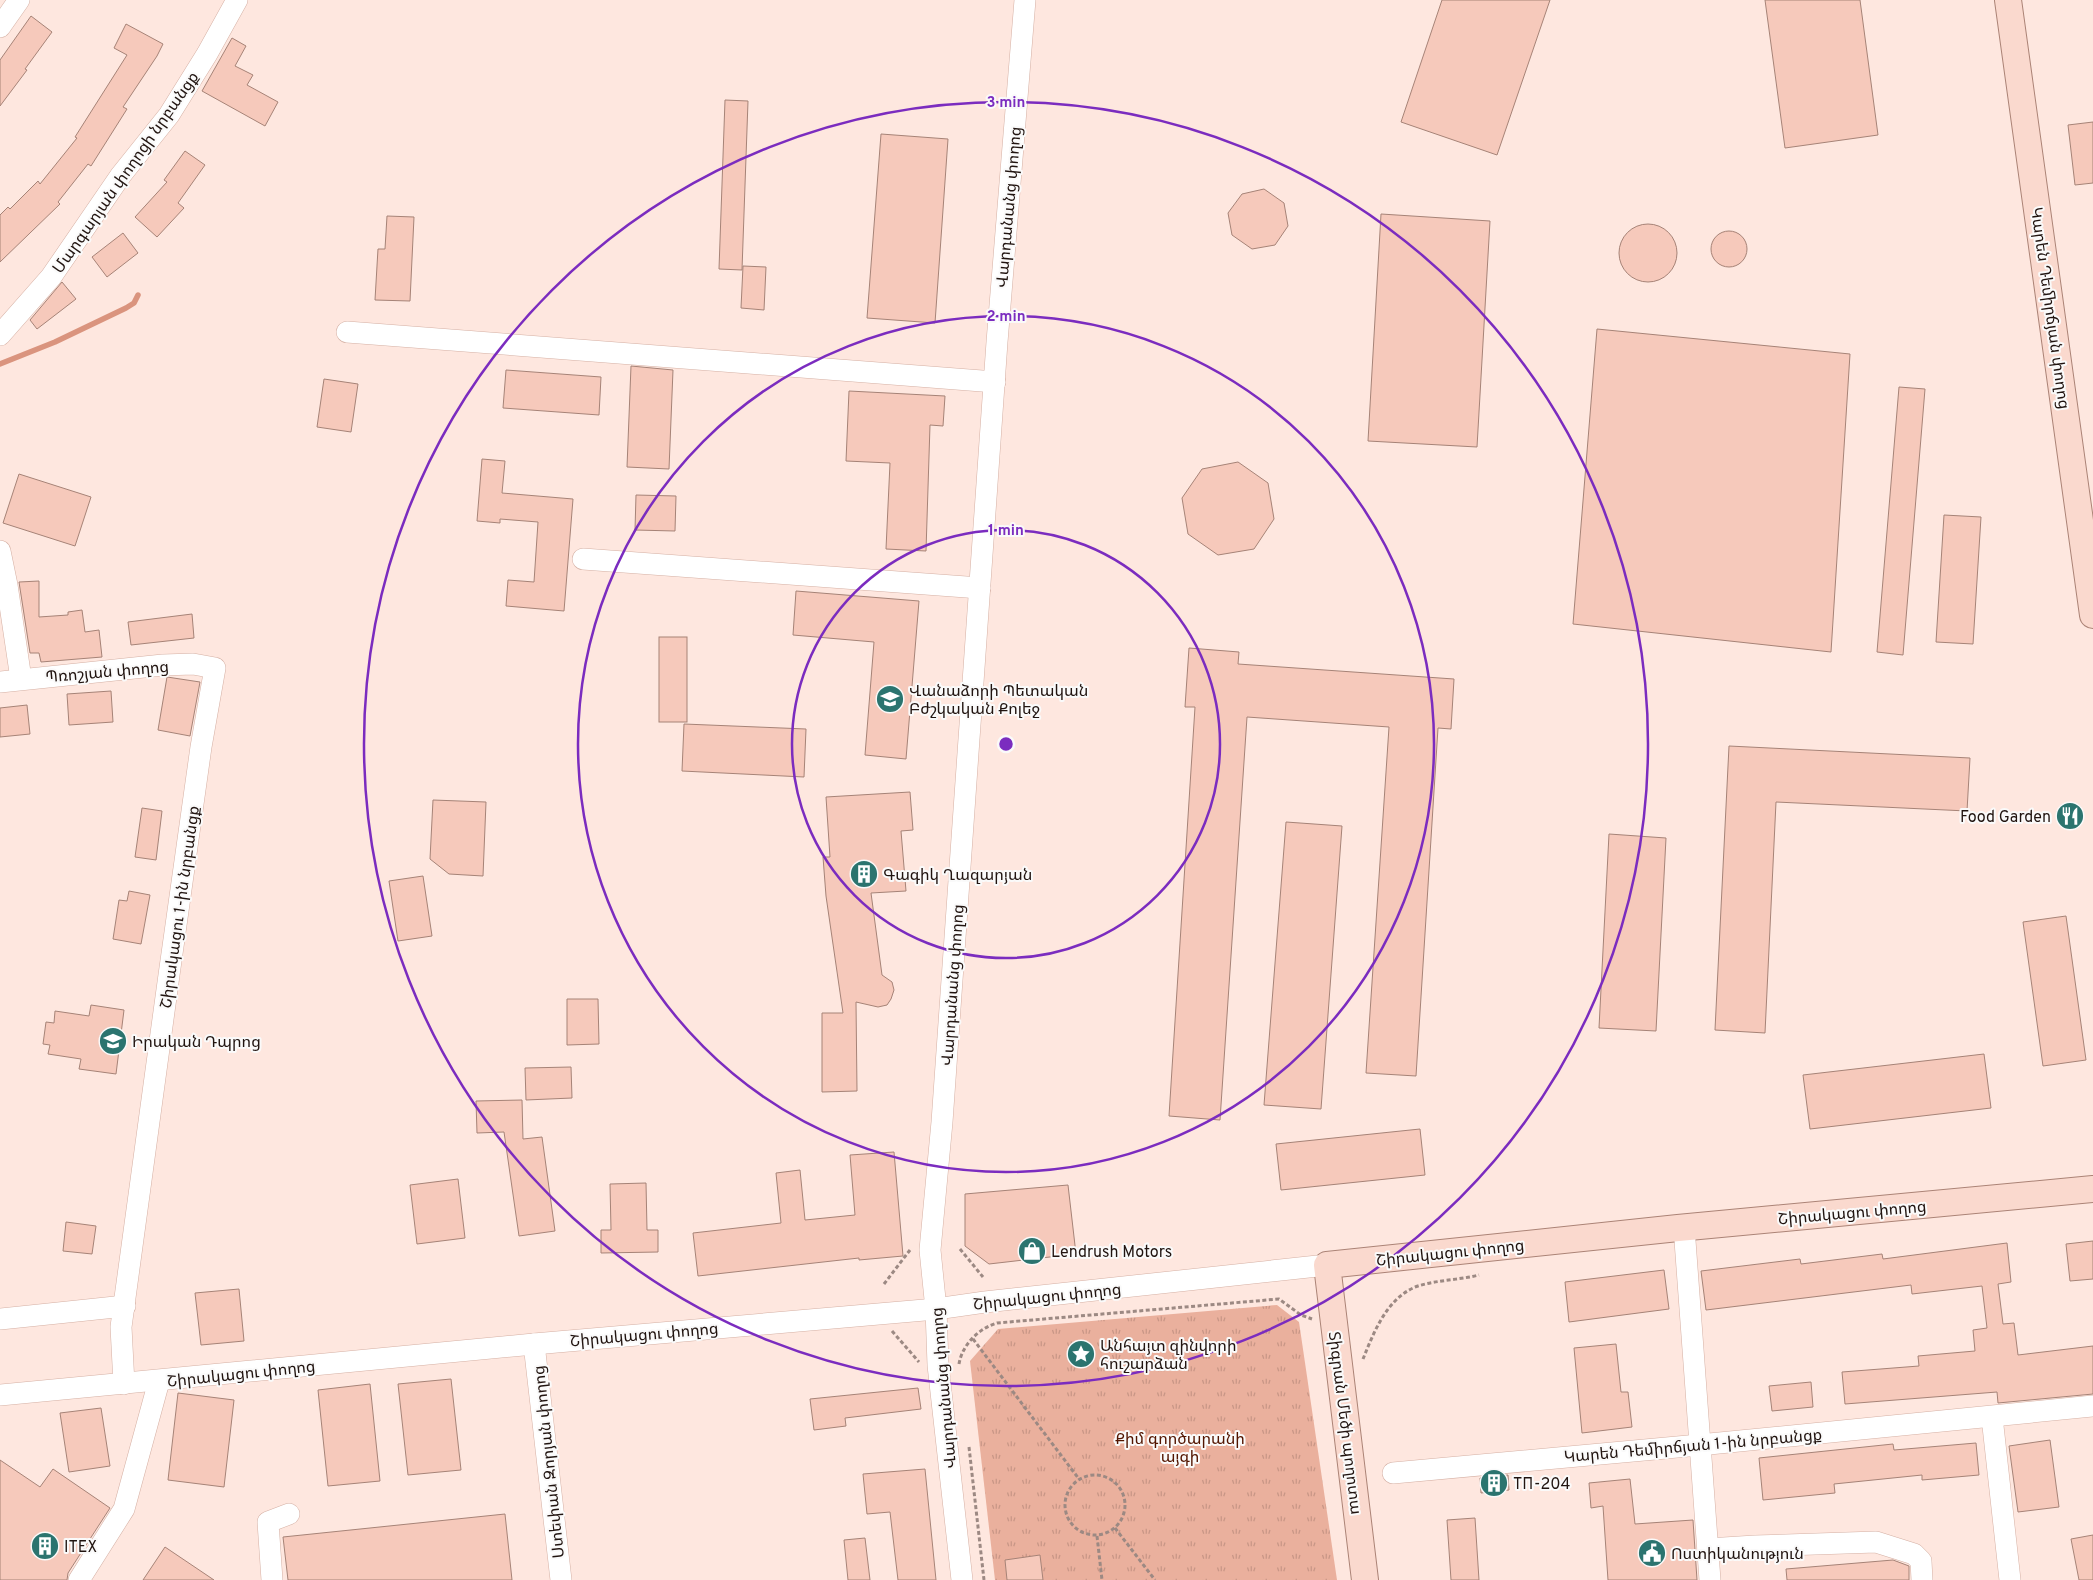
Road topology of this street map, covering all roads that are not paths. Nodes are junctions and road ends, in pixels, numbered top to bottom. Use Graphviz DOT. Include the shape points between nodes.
graph roads {
  1 [pos="19,0"];
  2 [pos="236,0"];
  3 [pos="1025,0"];
  4 [pos="2008,0"];
  5 [pos="0,27"];
  6 [pos="347,332"];
  7 [pos="0,335"];
  8 [pos="994,382"];
  9 [pos="0,552"];
  10 [pos="583,559"];
  11 [pos="980,588"];
  12 [pos="2093,615"];
  13 [pos="214,668"];
  14 [pos="21,679"];
  15 [pos="0,682"];
  16 [pos="2093,1189"];
  17 [pos="1684,1227"];
  18 [pos="1327,1265"];
  19 [pos="125,1306"];
  20 [pos="936,1309"];
  21 [pos="0,1319"];
  22 [pos="534,1344"];
  23 [pos="159,1381"];
  24 [pos="124,1384"];
  25 [pos="0,1395"];
  26 [pos="2093,1406"];
  27 [pos="1992,1417"];
  28 [pos="1700,1445"];
  29 [pos="1393,1473"];
  30 [pos="289,1514"];
  31 [pos="1708,1549"];
  32 [pos="79,1580"];
  33 [pos="272,1580"];
  34 [pos="561,1580"];
  35 [pos="962,1580"];
  36 [pos="1365,1580"];
  37 [pos="1710,1580"];
  38 [pos="1922,1580"];
  39 [pos="2010,1580"];
  1 -- 5 [label="street"];
  2 -- 7 [label="street, Մարգարյան փողոցի նրբանցք" via="169,115 121,175 51,277"];
  3 -- 8 [label="street, Վարդանանց փողոց"];
  4 -- 12 [label="main road, Կարեն Դեմիրճյան փողոց"];
  6 -- 8 [label="street"];
  8 -- 11 [label="street, Վարդանանց փողոց"];
  9 -- 14 [label="street"];
  10 -- 11 [label="street"];
  11 -- 20 [label="street, Վարդանանց փողոց" via="930,1250"];
  13 -- 14 [label="street, Պռոշյան փողոց" via="193,664 163,665"];
  13 -- 19 [label="street, Շիրակացու 1-ին նրբանցք"];
  14 -- 15 [label="street, Պռոշյան փողոց"];
  16 -- 17 [label="main road, Շիրակացու փողոց"];
  17 -- 18 [label="main road, Շիրակացու փողոց"];
  17 -- 28 [label="street"];
  18 -- 20 [label="street, Շիրակացու փողոց"];
  18 -- 36 [label="main road, Տիգրան Մեծի պողոտա"];
  19 -- 21 [label="street"];
  19 -- 24 [label="street, Շիրակացու 1-ին նրբանցք" via="121,1327"];
  20 -- 22 [label="street, Շիրակացու փողոց"];
  20 -- 35 [label="street, Վարդանանց փողոց" via="938,1365"];
  22 -- 23 [label="street, Շիրակացու փողոց"];
  22 -- 34 [label="street, Ստեփան Զորյան փողոց"];
  23 -- 24 [label="street, Շիրակացու փողոց"];
  23 -- 32 [label="street" via="124,1509"];
  24 -- 25 [label="street, Շիրակացու փողոց"];
  26 -- 27 [label="street, Կարեն Դեմիրճյան 1-ին նրբանցք"];
  27 -- 28 [label="street, Կարեն Դեմիրճյան 1-ին նրբանցք"];
  27 -- 39 [label="street"];
  28 -- 29 [label="street, Կարեն Դեմիրճյան 1-ին նրբանցք"];
  28 -- 31 [label="street"];
  30 -- 33 [label="street" via="268,1522"];
  31 -- 37 [label="street"];
  31 -- 38 [label="street" via="1876,1542 1914,1554 1921,1561"];
}
